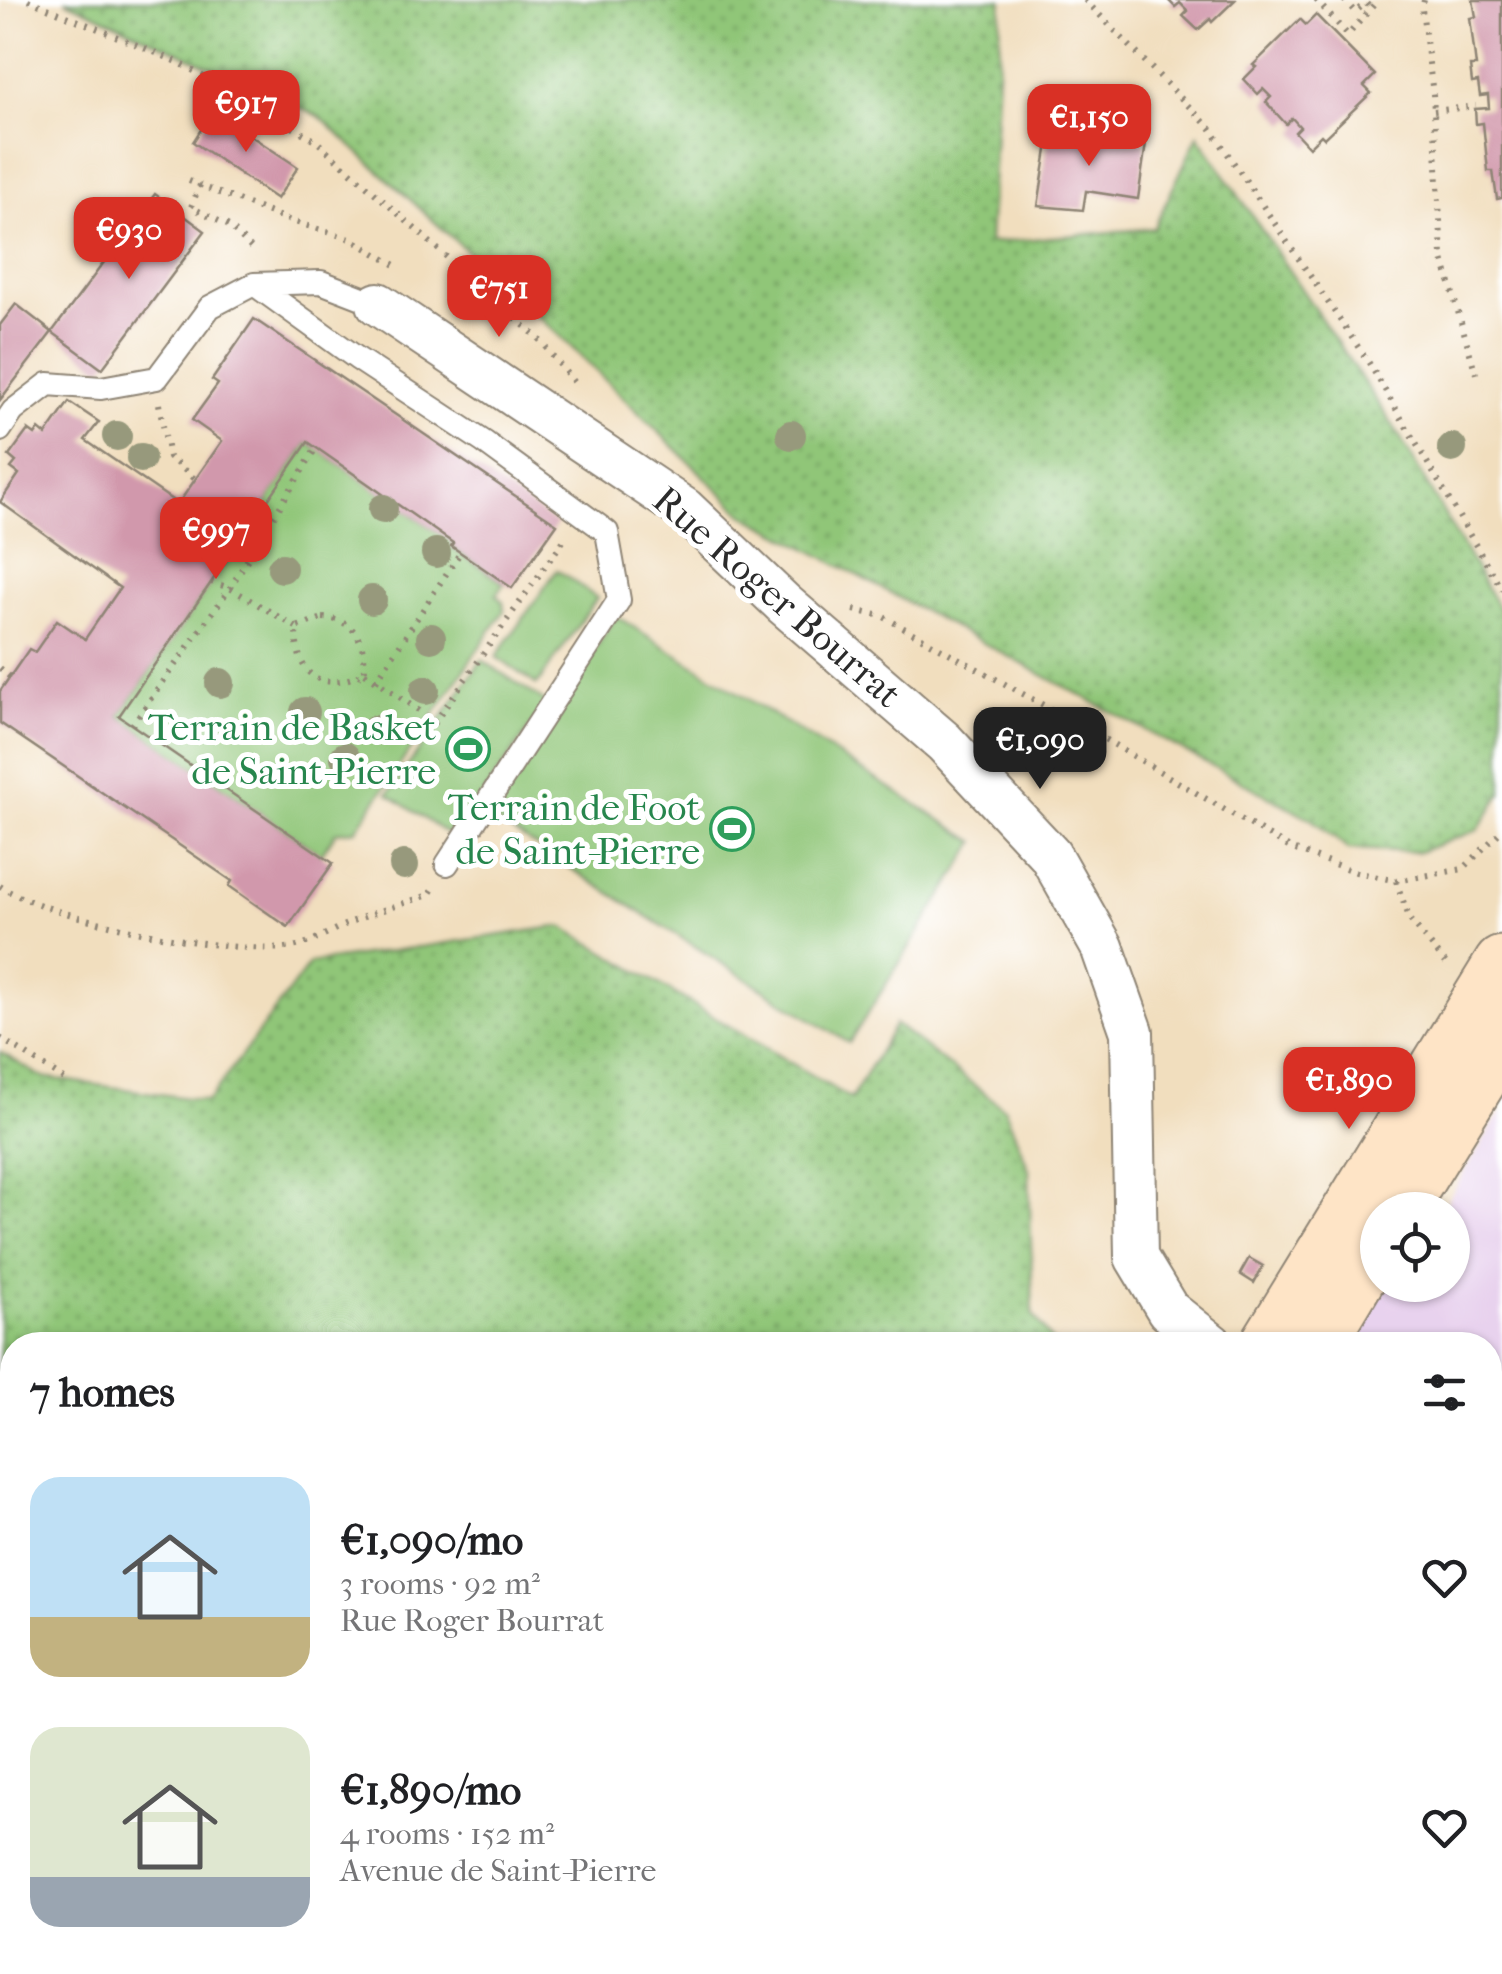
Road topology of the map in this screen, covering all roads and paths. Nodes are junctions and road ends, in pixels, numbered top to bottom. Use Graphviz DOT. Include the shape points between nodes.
graph roads {
  1 [pos="28,0"];
  2 [pos="1085,0"];
  3 [pos="1316,0"];
  4 [pos="1344,0"];
  5 [pos="1378,0"];
  6 [pos="1424,0"];
  7 [pos="1371,8"];
  8 [pos="1476,106"];
  9 [pos="1434,111"];
  10 [pos="189,181"];
  11 [pos="200,185"];
  12 [pos="261,257"];
  13 [pos="404,270"];
  14 [pos="254,284"];
  15 [pos="443,295"];
  16 [pos="378,304"];
  17 [pos="518,319"];
  18 [pos="1476,374"];
  19 [pos="156,378"];
  20 [pos="587,399"];
  21 [pos="0,430"];
  22 [pos="316,448"];
  23 [pos="195,479"];
  24 [pos="582,514"];
  25 [pos="460,553"];
  26 [pos="212,582"];
  27 [pos="230,588"];
  28 [pos="1502,590"];
  29 [pos="851,610"];
  30 [pos="296,627"];
  31 [pos="0,668"];
  32 [pos="364,673"];
  33 [pos="10,677"];
  34 [pos="376,681"];
  35 [pos="132,725"];
  36 [pos="1502,830"];
  37 [pos="446,864"];
  38 [pos="1396,880"];
  39 [pos="0,886"];
  40 [pos="1496,999"];
  41 [pos="0,1038"];
  42 [pos="66,1080"];
  43 [pos="1385,1192"];
  44 [pos="1360,1236"];
  45 [pos="1360,1266"];
  46 [pos="1196,1332"];
  47 [pos="1306,1332"];
  48 [pos="1307,1332"];
  1 -- 17 [label="path" via="178,62 315,140"];
  2 -- 28 [label="path" via="1211,129 1368,363"];
  3 -- 7 [label="path" via="1348,35"];
  4 -- 7 [label="path" via="1355,12 1366,3"];
  5 -- 7 [label="path"];
  6 -- 9 [label="path"];
  8 -- 9 [label="path"];
  9 -- 18 [label="path" via="1442,256"];
  10 -- 11 [label="path"];
  11 -- 12 [label="path" via="191,206 228,226"];
  11 -- 13 [label="path" via="351,239"];
  14 -- 16 [label="lane" via="321,282"];
  14 -- 19 [label="lane" via="210,307"];
  14 -- 24 [label="lane"];
  15 -- 17 [label="path"];
  16 -- 46 [label="street, Rue Roger Bourrat" via="684,509 944,742 1050,856 1102,947 1132,1032 1136,1257 1168,1310"];
  17 -- 20 [label="path"];
  19 -- 21 [label="lane" via="101,388 48,384"];
  19 -- 23 [label="path" via="168,457"];
  22 -- 27 [label="path"];
  24 -- 34 [label="path" via="435,722"];
  24 -- 37 [label="lane" via="608,532 619,600"];
  25 -- 34 [label="path"];
  26 -- 27 [label="path"];
  27 -- 30 [label="path"];
  27 -- 35 [label="path"];
  29 -- 38 [label="path" via="882,616 1290,848"];
  30 -- 32 [label="path" via="323,618 349,625 364,648"];
  30 -- 32 [label="path" via="297,653 311,676 337,682"];
  31 -- 33 [label="path"];
  32 -- 34 [label="path"];
  36 -- 38 [label="path" via="1463,869"];
  37 -- 39 [label="path" via="429,895 294,947 219,947 82,918"];
  38 -- 40 [label="path" via="1410,920 1452,971"];
  40 -- 43 [label="street"];
  41 -- 42 [label="path"];
  44 -- 47 [label="street"];
  45 -- 48 [label="street"];
}
